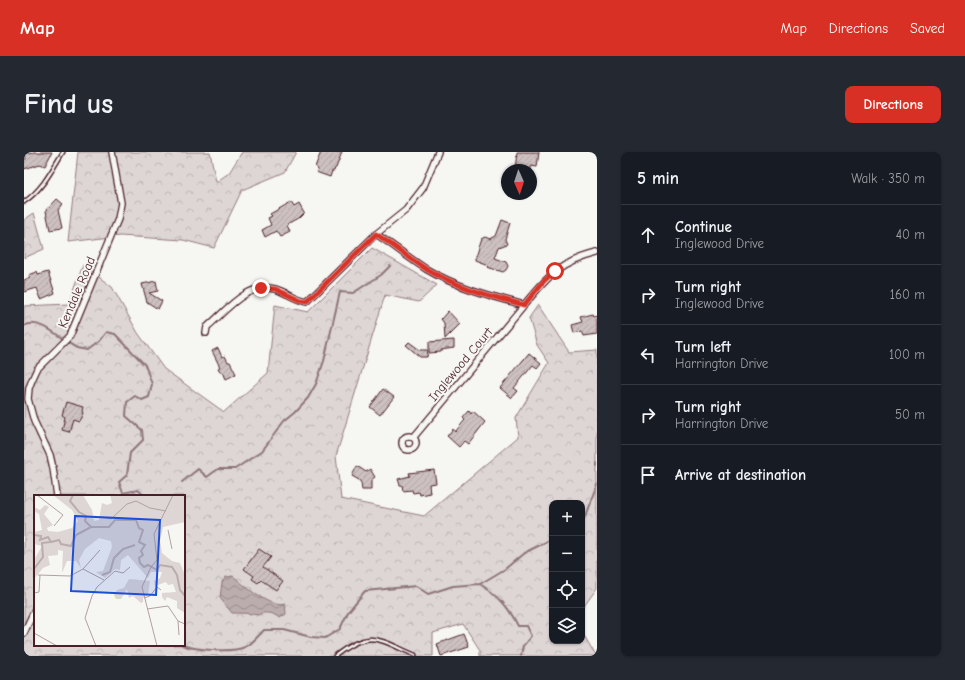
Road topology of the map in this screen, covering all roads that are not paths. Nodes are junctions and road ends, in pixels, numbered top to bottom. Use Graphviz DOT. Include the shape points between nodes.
graph roads {
  1 [pos="63,152"];
  2 [pos="112,152"];
  3 [pos="438,152"];
  4 [pos="24,202"];
  5 [pos="376,234"];
  6 [pos="597,253"];
  7 [pos="524,305"];
  8 [pos="206,333"];
  9 [pos="413,438"];
  10 [pos="57,495"];
  11 [pos="34,611"];
  12 [pos="24,633"];
  13 [pos="415,655"];
  14 [pos="335,656"];
  1 -- 4 [label="lane" via="43,185"];
  2 -- 10 [label="street, Kendale Road" via="121,203 118,219 70,336 38,370 29,388 28,399 34,421 50,455"];
  3 -- 5 [label="street" via="423,188 406,210"];
  5 -- 7 [label="street" via="427,270 478,292"];
  5 -- 8 [label="street" via="307,302 275,289 254,289 218,317"];
  6 -- 7 [label="street, Inglewood Court" via="568,263 555,271"];
  7 -- 9 [label="street, Inglewood Court"];
  11 -- 12 [label="street"];
  13 -- 14 [label="lane" via="380,640 368,638 353,643"];
}
